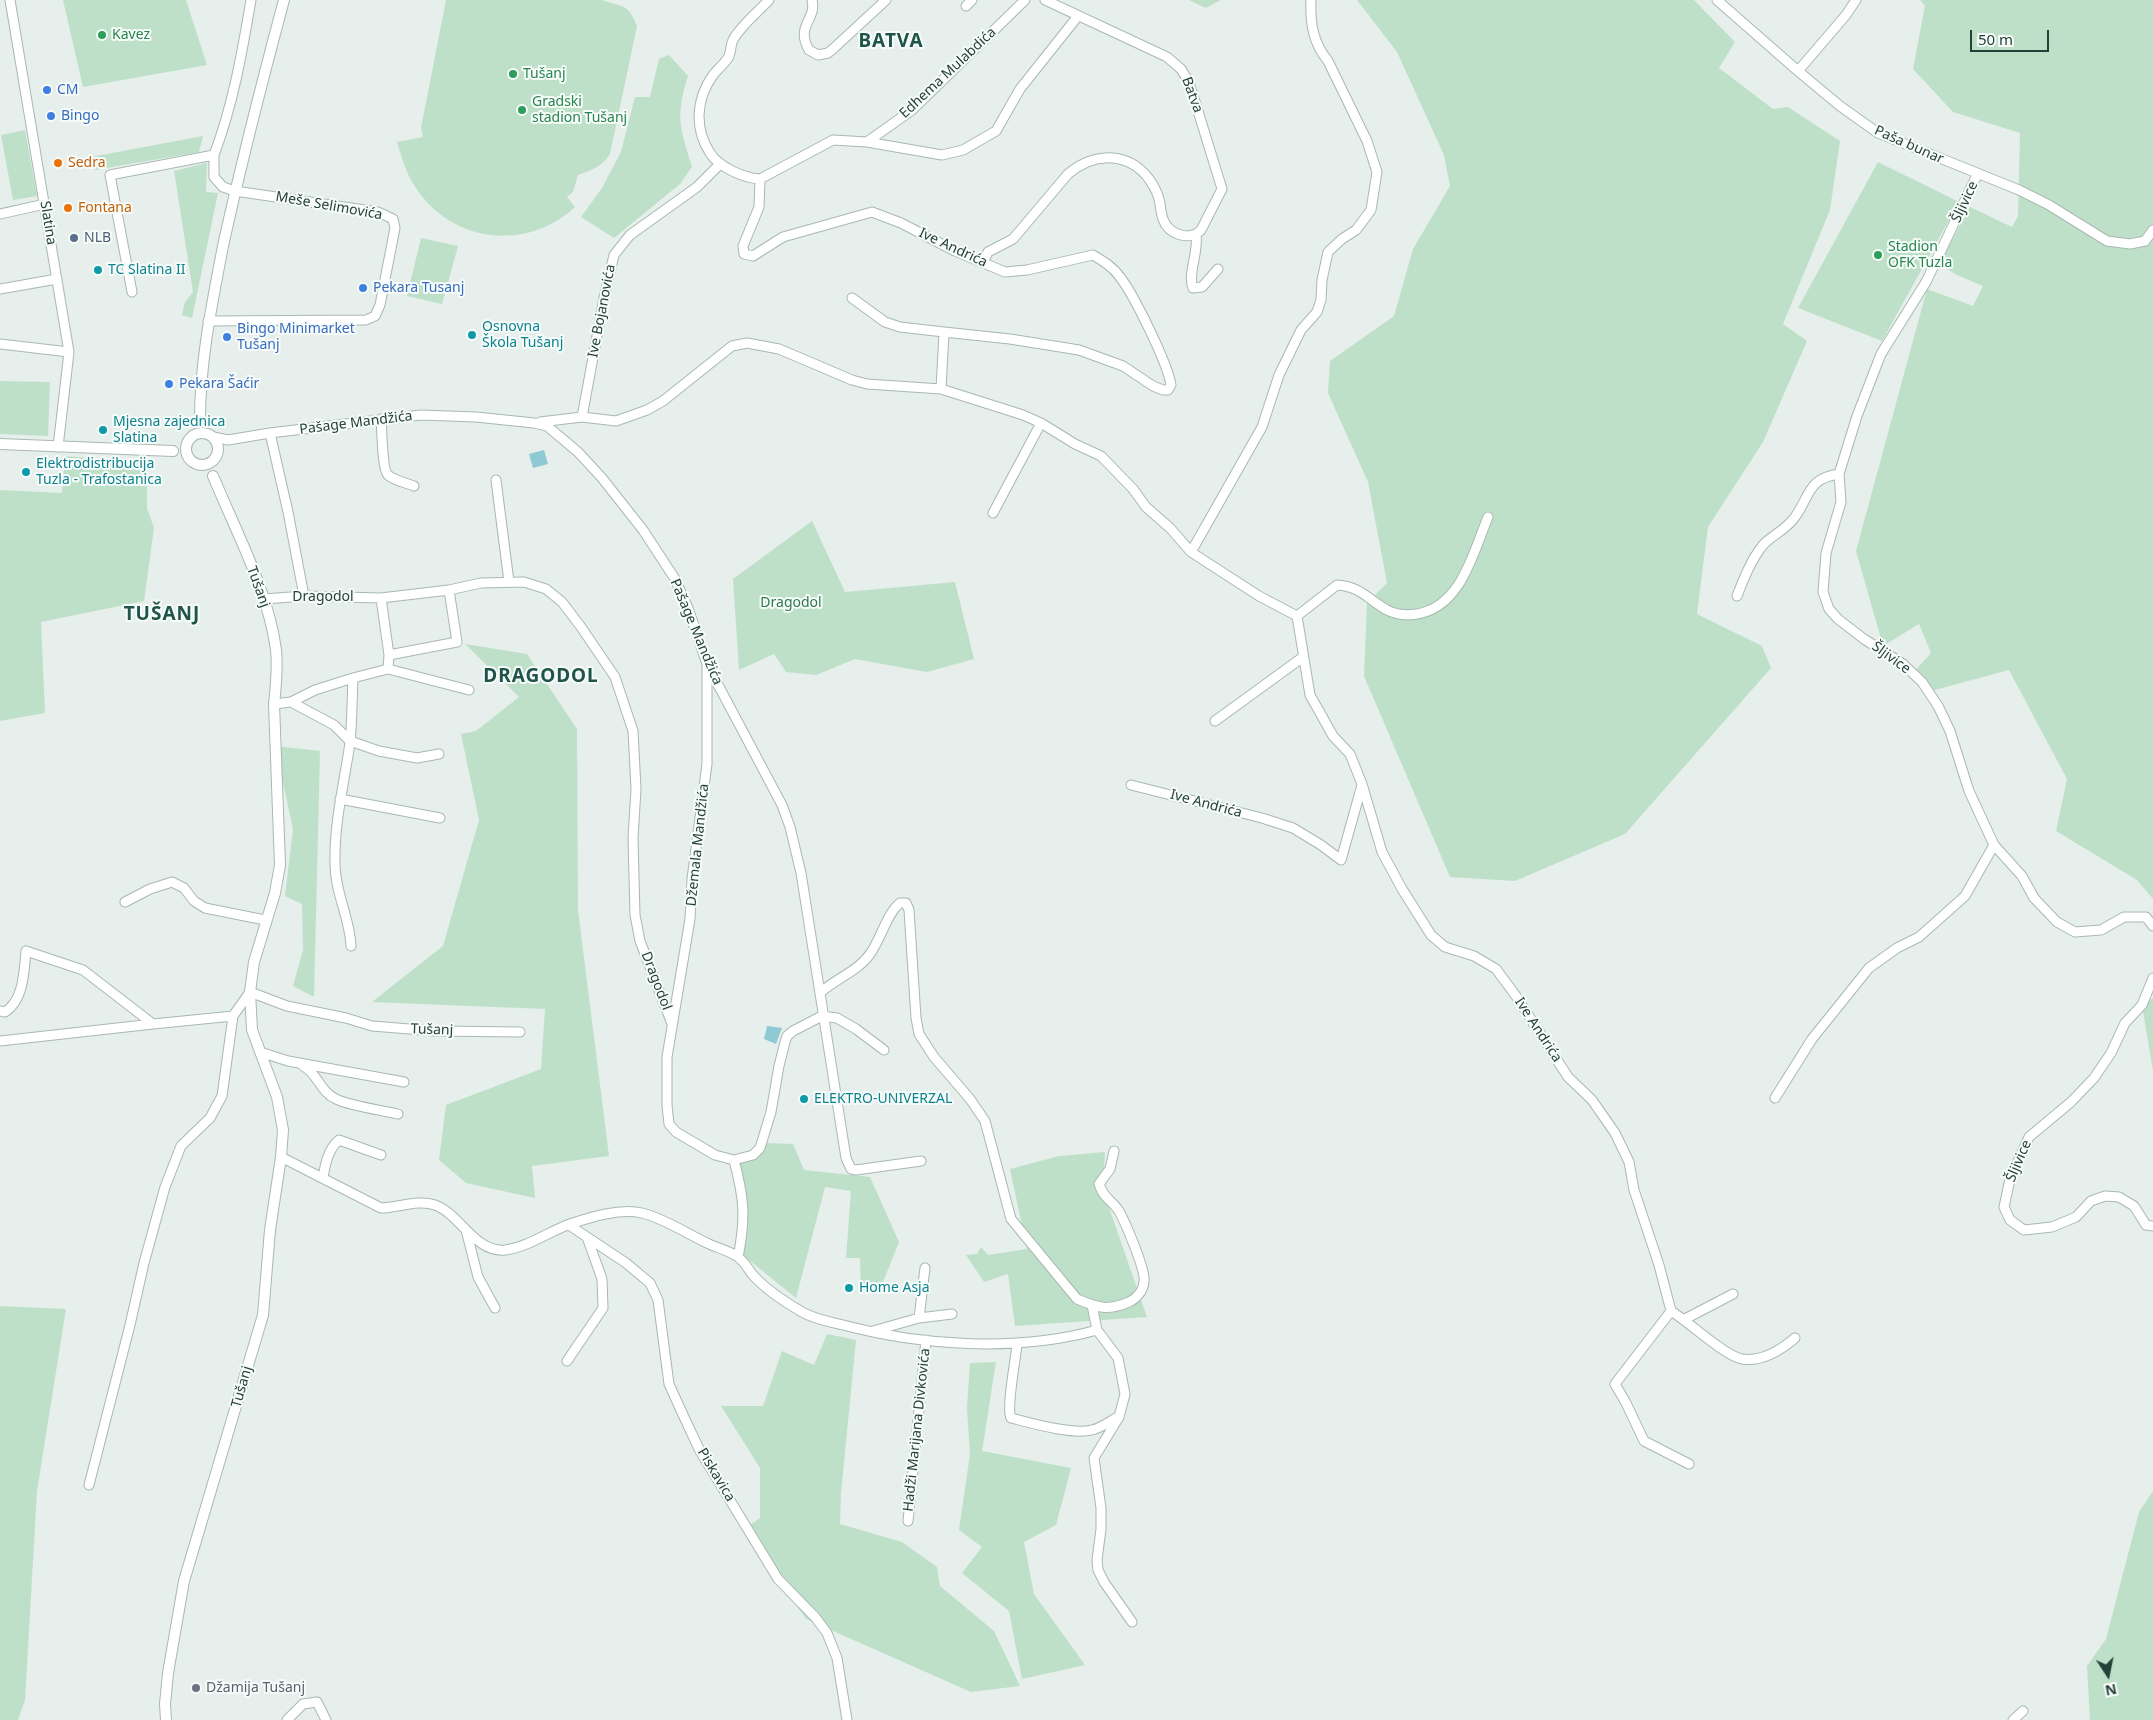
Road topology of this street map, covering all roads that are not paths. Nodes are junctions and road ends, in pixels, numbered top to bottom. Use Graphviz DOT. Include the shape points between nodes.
graph roads {
  1 [pos="10,0"];
  2 [pos="252,0"];
  3 [pos="284,0"];
  4 [pos="769,0"];
  5 [pos="812,0"];
  6 [pos="886,0"];
  7 [pos="1025,0"];
  8 [pos="1045,0"];
  9 [pos="1311,0"];
  10 [pos="1856,0"];
  11 [pos="1722,2"];
  12 [pos="1078,16"];
  13 [pos="1798,71"];
  14 [pos="867,142"];
  15 [pos="214,155"];
  16 [pos="720,164"];
  17 [pos="1977,175"];
  18 [pos="760,179"];
  19 [pos="235,191"];
  20 [pos="45,204"];
  21 [pos="0,214"];
  22 [pos="2153,230"];
  23 [pos="1196,234"];
  24 [pos="983,263"];
  25 [pos="1218,269"];
  26 [pos="57,279"];
  27 [pos="0,289"];
  28 [pos="132,292"];
  29 [pos="852,298"];
  30 [pos="208,321"];
  31 [pos="944,332"];
  32 [pos="0,344"];
  33 [pos="69,352"];
  34 [pos="941,389"];
  35 [pos="582,418"];
  36 [pos="200,419"];
  37 [pos="381,419"];
  38 [pos="534,423"];
  39 [pos="1041,423"];
  40 [pos="270,433"];
  41 [pos="211,436"];
  42 [pos="191,439"];
  43 [pos="0,444"];
  44 [pos="58,446"];
  45 [pos="173,451"];
  46 [pos="188,458"];
  47 [pos="214,460"];
  48 [pos="200,466"];
  49 [pos="1838,474"];
  50 [pos="213,476"];
  51 [pos="496,480"];
  52 [pos="414,486"];
  53 [pos="993,513"];
  54 [pos="1488,517"];
  55 [pos="1191,552"];
  56 [pos="509,582"];
  57 [pos="449,590"];
  58 [pos="304,596"];
  59 [pos="1737,596"];
  60 [pos="381,598"];
  61 [pos="264,599"];
  62 [pos="1297,616"];
  63 [pos="389,655"];
  64 [pos="1304,656"];
  65 [pos="707,664"];
  66 [pos="388,669"];
  67 [pos="352,678"];
  68 [pos="469,690"];
  69 [pos="291,702"];
  70 [pos="274,704"];
  71 [pos="1215,722"];
  72 [pos="350,741"];
  73 [pos="439,754"];
  74 [pos="1362,784"];
  75 [pos="1131,785"];
  76 [pos="340,799"];
  77 [pos="440,818"];
  78 [pos="1994,845"];
  79 [pos="125,902"];
  80 [pos="265,920"];
  81 [pos="2153,926"];
  82 [pos="351,946"];
  83 [pos="2153,978"];
  84 [pos="250,992"];
  85 [pos="821,992"];
  86 [pos="0,1011"];
  87 [pos="233,1016"];
  88 [pos="822,1016"];
  89 [pos="153,1024"];
  90 [pos="672,1024"];
  91 [pos="520,1032"];
  92 [pos="0,1041"];
  93 [pos="884,1050"];
  94 [pos="260,1052"];
  95 [pos="288,1061"];
  96 [pos="404,1082"];
  97 [pos="1775,1098"];
  98 [pos="398,1114"];
  99 [pos="1114,1151"];
  100 [pos="381,1155"];
  101 [pos="281,1157"];
  102 [pos="734,1160"];
  103 [pos="921,1161"];
  104 [pos="323,1178"];
  105 [pos="569,1225"];
  106 [pos="2153,1226"];
  107 [pos="466,1229"];
  108 [pos="587,1236"];
  109 [pos="738,1257"];
  110 [pos="925,1268"];
  111 [pos="1732,1294"];
  112 [pos="1092,1305"];
  113 [pos="495,1308"];
  114 [pos="1671,1311"];
  115 [pos="952,1314"];
  116 [pos="918,1318"];
  117 [pos="1685,1319"];
  118 [pos="1097,1330"];
  119 [pos="870,1332"];
  120 [pos="1795,1338"];
  121 [pos="926,1340"];
  122 [pos="1018,1344"];
  123 [pos="567,1361"];
  124 [pos="1119,1417"];
  125 [pos="1689,1464"];
  126 [pos="89,1485"];
  127 [pos="908,1521"];
  128 [pos="1132,1622"];
  129 [pos="2023,1711"];
  130 [pos="166,1720"];
  131 [pos="287,1720"];
  132 [pos="326,1720"];
  133 [pos="847,1720"];
  134 [pos="2013,1720"];
  1 -- 20 [label="street, Slatina"];
  2 -- 15 [label="street" via="240,66 226,123"];
  3 -- 19 [label="street"];
  4 -- 16 [label="street" via="734,39 731,53 713,75 701,98 700,133 710,154"];
  5 -- 6 [label="street" via="813,11 805,26 805,40 808,50 818,55 834,48"];
  7 -- 14 [label="street, Edhema Mulabdića" via="912,110"];
  8 -- 12 [label="street, Batva"];
  9 -- 55 [label="street" via="1310,21 1318,50 1328,61 1355,115 1377,172 1371,210 1356,230 1328,252 1317,312 1301,330 1279,375 1262,427"];
  10 -- 13 [label="street"];
  11 -- 13 [label="street, Paša bunar"];
  12 -- 14 [label="street" via="1020,89 1000,126 975,144 942,155"];
  12 -- 23 [label="street, Batva" via="1173,60 1187,77 1222,189"];
  13 -- 17 [label="street, Paša bunar" via="1878,133"];
  14 -- 18 [label="street" via="833,140"];
  15 -- 19 [label="street" via="214,177 223,187"];
  15 -- 28 [label="street" via="110,175"];
  16 -- 18 [label="street"];
  16 -- 35 [label="street, Ive Bojanovića" via="697,187 630,235 614,255"];
  17 -- 22 [label="street, Paša bunar" via="2049,205 2106,241 2130,244 2146,241"];
  17 -- 49 [label="street, Šljivice" via="1926,282 1881,354"];
  18 -- 24 [label="street, Ive Andrića" via="759,207 743,246 746,256 756,255 783,237 872,212"];
  19 -- 30 [label="street"];
  19 -- 30 [label="street, Meše Selimovića" via="378,212 393,219 395,228 380,305 376,316 366,320"];
  20 -- 21 [label="street"];
  20 -- 26 [label="street, Slatina"];
  23 -- 24 [label="street" via="1190,237 1181,235 1166,224 1157,194 1140,168 1120,158 1103,158 1086,163 1068,174 1012,239 988,252"];
  23 -- 25 [label="street" via="1193,288 1202,288"];
  24 -- 31 [label="street, Ive Andrića" via="1010,272 1089,255 1103,261 1120,276 1130,292 1163,364 1170,388 1159,389 1123,366 1079,350"];
  26 -- 27 [label="street"];
  26 -- 33 [label="street, Slatina"];
  29 -- 31 [label="street, Ive Andrića" via="885,322"];
  30 -- 36 [label="street"];
  31 -- 34 [label="street"];
  32 -- 33 [label="street"];
  33 -- 44 [label="street, Slatina"];
  34 -- 35 [label="street" via="866,384 779,349 747,343 732,346 664,401 647,410 616,421"];
  34 -- 39 [label="street"];
  35 -- 38 [label="street"];
  36 -- 41 [label="street"];
  36 -- 42 [label="street"];
  37 -- 38 [label="street, Pašage Mandžića" via="430,415"];
  37 -- 40 [label="street, Pašage Mandžića"];
  37 -- 52 [label="street" via="384,468 388,475"];
  38 -- 65 [label="street, Pašage Mandžića" via="547,426 578,452 643,530 685,599"];
  39 -- 53 [label="street"];
  39 -- 55 [label="street" via="1101,456"];
  40 -- 41 [label="street, Pašage Mandžića" via="228,440"];
  40 -- 58 [label="street"];
  41 -- 42 [label="street" via="199,433"];
  41 -- 47 [label="street" via="218,446 218,456"];
  42 -- 45 [label="street"];
  42 -- 46 [label="street" via="186,448"];
  43 -- 44 [label="street"];
  44 -- 45 [label="street"];
  45 -- 46 [label="street"];
  46 -- 48 [label="street"];
  47 -- 48 [label="street"];
  47 -- 50 [label="street"];
  48 -- 50 [label="street"];
  49 -- 59 [label="street" via="1825,476 1811,486 1795,517 1765,544 1750,563"];
  49 -- 78 [label="street, Šljivice" via="1842,502 1826,553 1824,573 1823,592 1829,609 1922,682 1950,731 1969,791"];
  50 -- 61 [label="street, Tušanj"];
  51 -- 56 [label="street"];
  54 -- 62 [label="street" via="1462,580 1438,608 1405,616 1388,610 1355,587 1337,584"];
  55 -- 62 [label="street" via="1259,596"];
  56 -- 57 [label="street, Dragodol"];
  56 -- 90 [label="street, Dragodol" via="524,582 546,589 581,627 616,677 633,731 635,915 640,941"];
  57 -- 60 [label="street, Dragodol"];
  57 -- 63 [label="street" via="457,642"];
  58 -- 60 [label="street, Dragodol"];
  58 -- 61 [label="street, Dragodol"];
  60 -- 63 [label="street"];
  61 -- 70 [label="street, Tušanj" via="276,650"];
  62 -- 64 [label="street, Ive Andrića"];
  63 -- 66 [label="street"];
  64 -- 71 [label="street"];
  64 -- 74 [label="street, Ive Andrića" via="1310,695 1333,736 1350,754"];
  65 -- 85 [label="street, Pašage Mandžića" via="782,805 790,827"];
  65 -- 90 [label="street, Džemala Mandžića" via="707,764 690,918"];
  66 -- 67 [label="street"];
  66 -- 68 [label="street"];
  67 -- 69 [label="street"];
  67 -- 72 [label="street"];
  69 -- 70 [label="street"];
  69 -- 72 [label="street" via="334,725"];
  70 -- 80 [label="street, Tušanj" via="280,865 275,893"];
  72 -- 73 [label="street" via="417,758"];
  72 -- 76 [label="street"];
  74 -- 75 [label="street, Ive Andrića" via="1341,860 1293,828"];
  74 -- 114 [label="street, Ive Andrića" via="1382,852 1432,935 1445,947 1474,956 1496,969 1568,1077 1592,1100 1615,1133 1629,1162 1634,1190"];
  76 -- 77 [label="street"];
  76 -- 82 [label="street" via="335,876"];
  78 -- 81 [label="street, Šljivice" via="2022,876 2034,898 2057,922 2075,932 2101,930 2124,917 2146,917"];
  78 -- 97 [label="street" via="1965,896 1919,937 1869,968 1812,1039"];
  79 -- 80 [label="street" via="172,882 184,888 194,901 205,908"];
  80 -- 84 [label="street, Tušanj"];
  83 -- 106 [label="street, Šljivice" via="2142,1005 2125,1023 2094,1078 2029,1137 2010,1179 2004,1207 2010,1220 2024,1230 2052,1227 2076,1217 2091,1201 2105,1196 2119,1197 2134,1206 2146,1225"];
  84 -- 87 [label="street"];
  84 -- 91 [label="street, Tušanj" via="287,1006 372,1026"];
  84 -- 94 [label="street, Tušanj" via="252,1030"];
  85 -- 88 [label="street, Pašage Mandžića"];
  85 -- 112 [label="street" via="864,962 882,936 895,907 906,903 919,1034 985,1121 1011,1219 1078,1299"];
  86 -- 89 [label="street" via="12,1008 15,1002 21,988 26,951 83,970"];
  87 -- 89 [label="street"];
  87 -- 126 [label="street" via="222,1096 210,1118 181,1146 165,1187"];
  88 -- 93 [label="street" via="837,1018"];
  88 -- 102 [label="street" via="787,1036 760,1148 753,1155"];
  88 -- 103 [label="street" via="846,1158 851,1168"];
  89 -- 92 [label="street"];
  90 -- 102 [label="street, Dragodol" via="667,1057 669,1124 692,1142"];
  94 -- 95 [label="street"];
  94 -- 101 [label="street, Tušanj" via="277,1097 283,1130"];
  95 -- 96 [label="street"];
  95 -- 98 [label="street" via="310,1070 323,1090 335,1099"];
  99 -- 112 [label="street" via="1110,1169 1099,1184 1102,1194 1119,1212 1144,1277 1142,1290 1134,1299 1110,1309"];
  100 -- 104 [label="street" via="339,1140 326,1160"];
  101 -- 104 [label="street, Hadži Marijana Divkovića"];
  101 -- 130 [label="street, Tušanj" via="263,1315 184,1581 168,1673"];
  102 -- 109 [label="street" via="744,1209"];
  104 -- 107 [label="street, Hadži Marijana Divkovića" via="381,1208 432,1204 448,1211"];
  105 -- 107 [label="street, Hadži Marijana Divkovića" via="535,1241 505,1250 493,1249"];
  105 -- 108 [label="street, Piskavica"];
  105 -- 109 [label="street, Hadži Marijana Divkovića" via="625,1211 642,1213"];
  107 -- 113 [label="street" via="478,1277"];
  108 -- 123 [label="street" via="602,1279 603,1308"];
  108 -- 133 [label="street, Piskavica" via="650,1283 659,1308 669,1384 700,1450 778,1578 827,1633 837,1658"];
  109 -- 119 [label="street, Hadži Marijana Divkovića" via="753,1276 805,1314"];
  110 -- 116 [label="street"];
  111 -- 117 [label="street"];
  112 -- 118 [label="street"];
  114 -- 117 [label="street"];
  114 -- 125 [label="street" via="1615,1384 1644,1441"];
  115 -- 116 [label="street"];
  116 -- 119 [label="street"];
  117 -- 120 [label="street" via="1742,1359 1764,1357"];
  118 -- 122 [label="street" via="1072,1337"];
  118 -- 124 [label="street" via="1118,1358 1125,1394"];
  119 -- 121 [label="street, Hadži Marijana Divkovića"];
  121 -- 122 [label="street, Hadži Marijana Divkovića"];
  121 -- 127 [label="street, Hadži Marijana Divkovića"];
  122 -- 124 [label="street" via="1011,1418 1040,1426 1089,1431"];
  124 -- 128 [label="street" via="1094,1458 1101,1508 1097,1560 1104,1582"];
  129 -- 134 [label="street"];
  131 -- 132 [label="street" via="303,1704 317,1702"];
}
